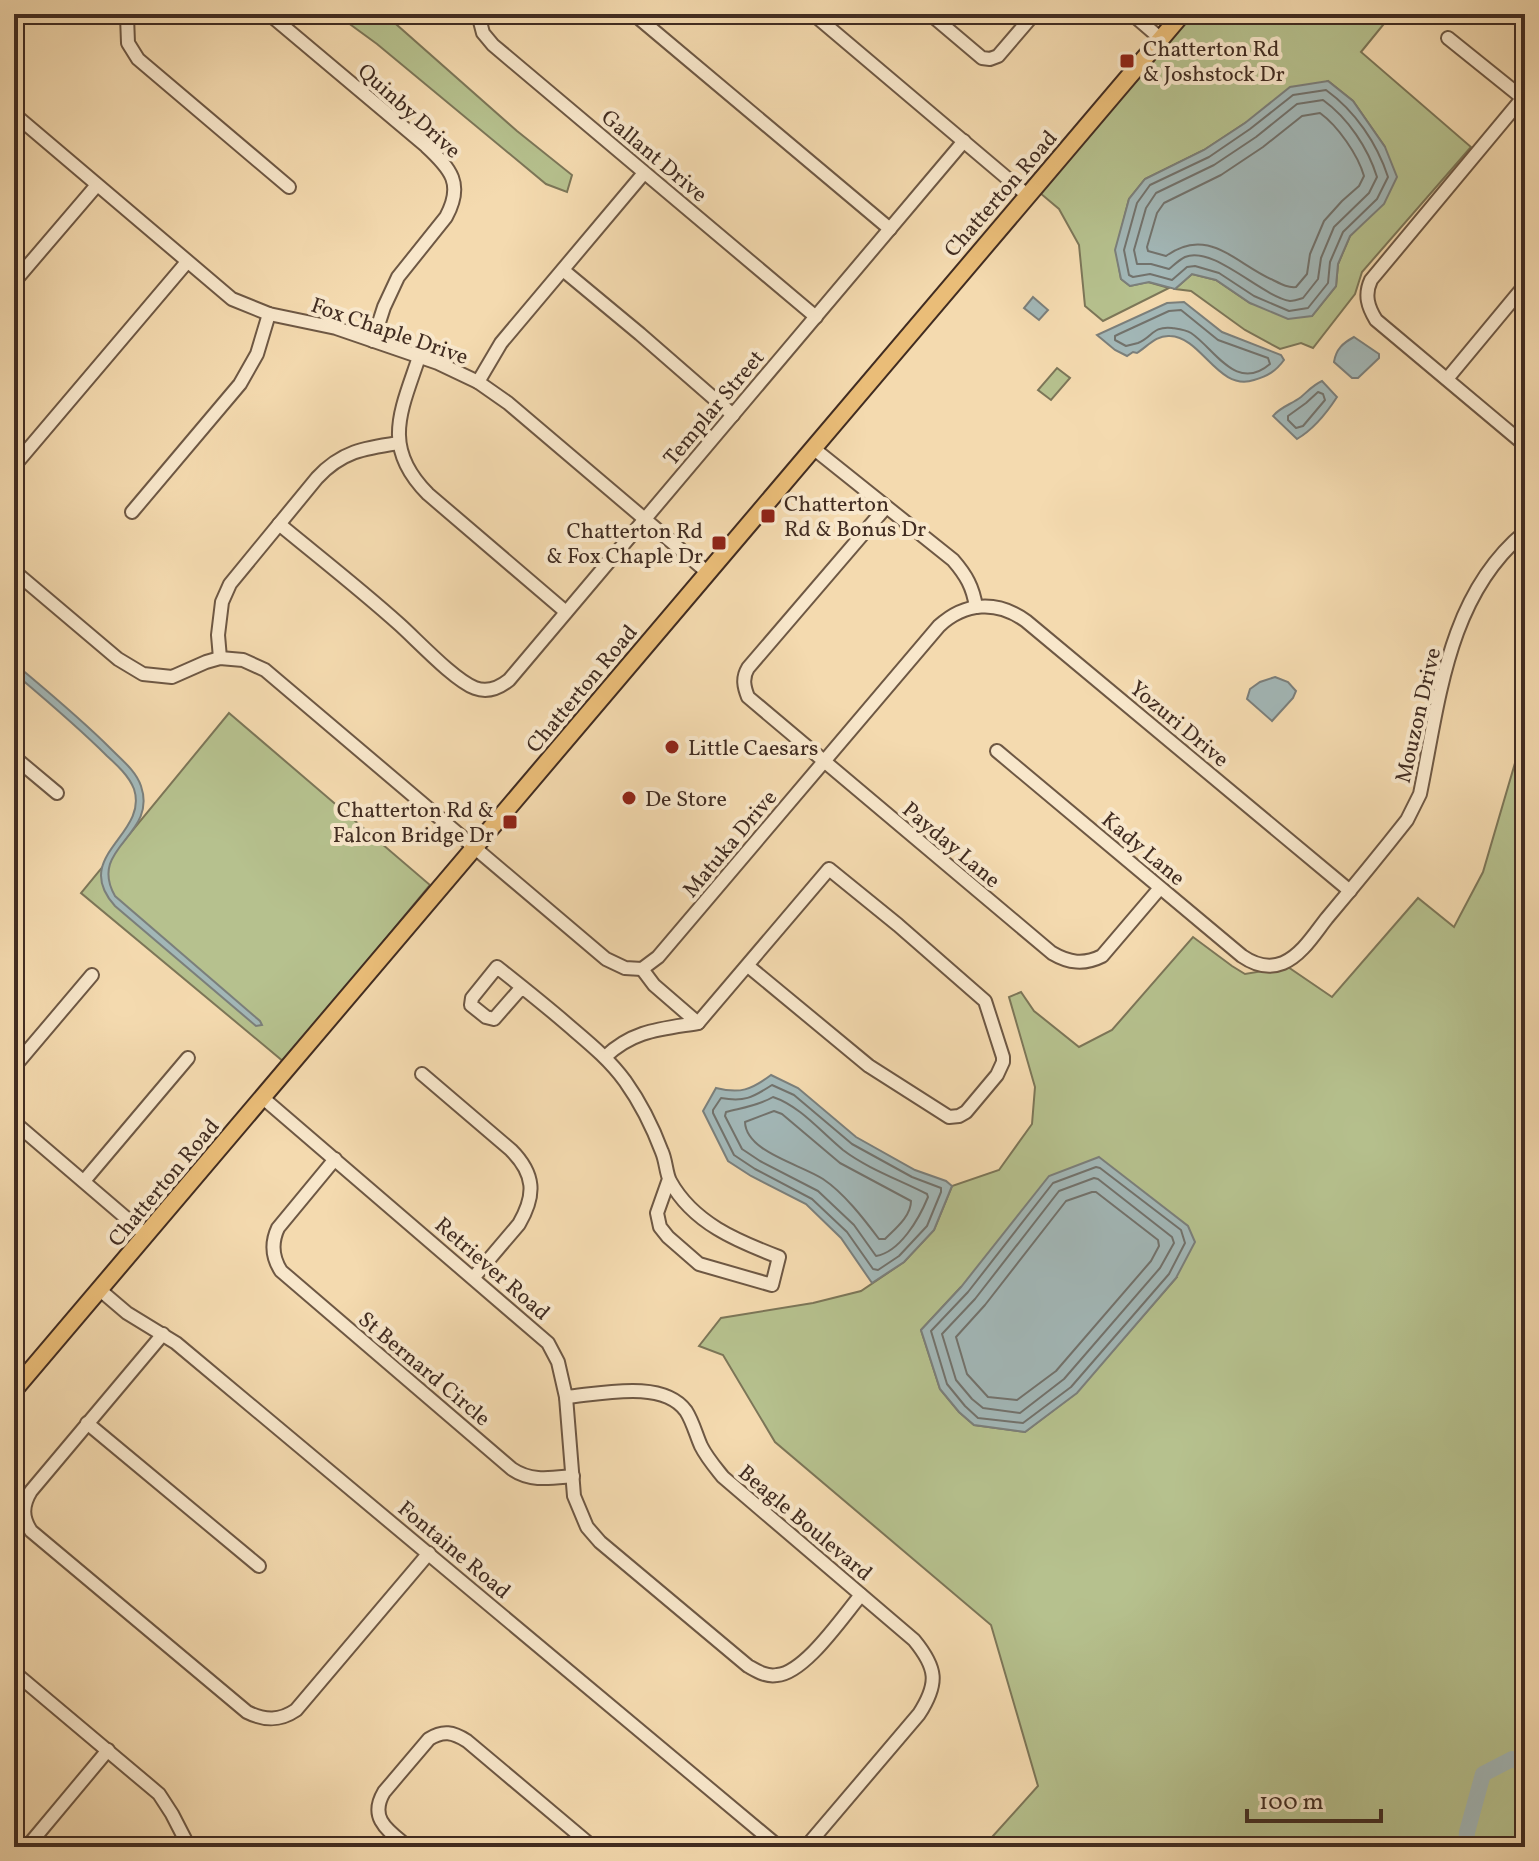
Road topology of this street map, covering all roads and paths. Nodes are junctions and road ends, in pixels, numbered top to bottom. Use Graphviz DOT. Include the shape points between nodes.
graph roads {
  1 [pos="269,14"];
  2 [pos="634,14"];
  3 [pos="813,14"];
  4 [pos="930,14"];
  5 [pos="1034,14"];
  6 [pos="1132,14"];
  7 [pos="1182,14"];
  8 [pos="127,15"];
  9 [pos="475,17"];
  10 [pos="1448,38"];
  11 [pos="1161,39"];
  12 [pos="1524,98"];
  13 [pos="14,114"];
  14 [pos="964,141"];
  15 [pos="644,173"];
  16 [pos="97,185"];
  17 [pos="289,187"];
  18 [pos="1027,195"];
  19 [pos="890,229"];
  20 [pos="187,262"];
  21 [pos="563,270"];
  22 [pos="14,282"];
  23 [pos="1525,285"];
  24 [pos="269,314"];
  25 [pos="816,317"];
  26 [pos="373,341"];
  27 [pos="419,357"];
  28 [pos="1447,379"];
  29 [pos="478,382"];
  30 [pos="733,415"];
  31 [pos="399,443"];
  32 [pos="1525,445"];
  33 [pos="813,448"];
  34 [pos="15,464"];
  35 [pos="886,507"];
  36 [pos="132,512"];
  37 [pos="644,519"];
  38 [pos="279,524"];
  39 [pos="1525,532"];
  40 [pos="14,571"];
  41 [pos="707,572"];
  42 [pos="976,607"];
  43 [pos="566,612"];
  44 [pos="220,658"];
  45 [pos="997,751"];
  46 [pos="14,757"];
  47 [pos="824,762"];
  48 [pos="57,793"];
  49 [pos="474,848"];
  50 [pos="1160,888"];
  51 [pos="1350,891"];
  52 [pos="748,966"];
  53 [pos="1271,966"];
  54 [pos="642,969"];
  55 [pos="92,975"];
  56 [pos="522,987"];
  57 [pos="698,1023"];
  58 [pos="605,1057"];
  59 [pos="188,1058"];
  60 [pos="14,1067"];
  61 [pos="422,1074"];
  62 [pos="263,1098"];
  63 [pos="14,1122"];
  64 [pos="335,1159"];
  65 [pos="669,1179"];
  66 [pos="84,1181"];
  67 [pos="146,1235"];
  68 [pos="258,1249"];
  69 [pos="273,1250"];
  70 [pos="474,1277"];
  71 [pos="100,1290"];
  72 [pos="163,1334"];
  73 [pos="14,1390"];
  74 [pos="566,1397"];
  75 [pos="87,1423"];
  76 [pos="573,1476"];
  77 [pos="429,1553"];
  78 [pos="259,1566"];
  79 [pos="861,1595"];
  80 [pos="14,1672"];
  81 [pos="108,1750"];
  82 [pos="27,1847"];
  83 [pos="189,1847"];
  84 [pos="408,1847"];
  85 [pos="593,1847"];
  86 [pos="779,1847"];
  87 [pos="806,1847"];
  1 -- 26 [label="street, Quinby Drive" via="426,146 453,177 451,208 398,277"];
  2 -- 19 [label="street"];
  3 -- 14 [label="street"];
  4 -- 5 [label="street" via="987,60 998,56"];
  6 -- 11 [label="street"];
  7 -- 11 [label="main road, Chatterton Road"];
  8 -- 17 [label="street" via="128,43 138,59"];
  9 -- 15 [label="street, Gallant Drive" via="493,45"];
  10 -- 12 [label="street"];
  11 -- 18 [label="main road, Chatterton Road"];
  12 -- 28 [label="street" via="1371,280 1367,294 1376,320"];
  13 -- 16 [label="street, Fox Chaple Drive"];
  14 -- 18 [label="street"];
  14 -- 19 [label="street, Templar Street"];
  15 -- 21 [label="street"];
  15 -- 25 [label="street, Gallant Drive"];
  16 -- 20 [label="street, Fox Chaple Drive"];
  16 -- 22 [label="street"];
  18 -- 33 [label="main road, Chatterton Road"];
  19 -- 25 [label="street, Templar Street"];
  20 -- 24 [label="street, Fox Chaple Drive" via="232,299"];
  20 -- 34 [label="street"];
  21 -- 29 [label="street" via="501,343"];
  21 -- 30 [label="street"];
  23 -- 28 [label="street"];
  24 -- 26 [label="street, Fox Chaple Drive"];
  24 -- 36 [label="street" via="257,354 240,384"];
  25 -- 30 [label="street, Templar Street"];
  26 -- 27 [label="street, Fox Chaple Drive"];
  27 -- 29 [label="street, Fox Chaple Drive"];
  27 -- 31 [label="street" via="400,415"];
  28 -- 32 [label="street"];
  29 -- 37 [label="street, Fox Chaple Drive"];
  30 -- 37 [label="street, Templar Street"];
  31 -- 38 [label="street" via="353,451 331,464"];
  31 -- 43 [label="street" via="417,483"];
  33 -- 35 [label="street"];
  33 -- 41 [label="main road, Chatterton Road"];
  35 -- 42 [label="street" via="953,560 966,575"];
  35 -- 47 [label="street, Payday Lane" via="744,674 748,697"];
  37 -- 41 [label="street, Fox Chaple Drive"];
  37 -- 43 [label="street, Templar Street"];
  38 -- 43 [label="street, Templar Street" via="476,689 488,690 509,680"];
  38 -- 44 [label="street" via="225,592"];
  39 -- 51 [label="street, Mouzon Drive" via="1485,575 1460,623 1415,807"];
  40 -- 44 [label="street" via="126,665 164,683"];
  41 -- 49 [label="main road, Chatterton Road"];
  42 -- 47 [label="street, Matuka Drive" via="939,626"];
  42 -- 51 [label="street, Yozuri Drive" via="994,606 1026,621"];
  44 -- 49 [label="street" via="265,670"];
  45 -- 50 [label="street, Kady Lane"];
  46 -- 48 [label="street"];
  47 -- 50 [label="street, Payday Lane" via="1052,953 1071,962 1102,956"];
  47 -- 54 [label="street, Matuka Drive" via="658,957"];
  49 -- 54 [label="street" via="606,959"];
  49 -- 62 [label="main road, Chatterton Road"];
  50 -- 53 [label="street, Kady Lane" via="1242,956"];
  51 -- 53 [label="street, Mouzon Drive" via="1299,951"];
  52 -- 52 [label="street" via="829,869 982,997 1002,1067 966,1112 949,1117 869,1066"];
  52 -- 57 [label="street"];
  54 -- 57 [label="street"];
  55 -- 60 [label="street"];
  56 -- 56 [label="street" via="494,1019 471,1005 497,967"];
  56 -- 58 [label="street"];
  57 -- 58 [label="street" via="643,1032"];
  58 -- 65 [label="street" via="648,1120"];
  59 -- 66 [label="street"];
  61 -- 70 [label="street" via="511,1150 530,1180 524,1215"];
  62 -- 64 [label="street, Retriever Road"];
  62 -- 67 [label="main road, Chatterton Road"];
  63 -- 66 [label="street"];
  64 -- 69 [label="street" via="280,1223"];
  64 -- 70 [label="street, Retriever Road"];
  65 -- 65 [label="street" via="657,1213 668,1237 699,1264 772,1285 779,1257 710,1225"];
  66 -- 67 [label="street"];
  67 -- 71 [label="main road, Chatterton Road"];
  68 -- 69 [label="street"];
  69 -- 76 [label="street, St Bernard Circle" via="285,1276 512,1469 534,1479"];
  70 -- 74 [label="street, Retriever Road" via="548,1343"];
  71 -- 72 [label="street, Fontaine Road"];
  71 -- 73 [label="main road, Chatterton Road"];
  72 -- 75 [label="street"];
  72 -- 77 [label="street, Fontaine Road"];
  74 -- 76 [label="street, Retriever Road"];
  74 -- 79 [label="street, Beagle Boulevard" via="640,1391 674,1400 687,1412 701,1446 723,1477"];
  75 -- 77 [label="street" via="31,1491 25,1502 26,1523 260,1718 274,1719 302,1704"];
  75 -- 78 [label="street"];
  76 -- 79 [label="street, Retriever Road" via="580,1513 600,1542 761,1673 788,1673 805,1661"];
  77 -- 86 [label="street, Fontaine Road"];
  79 -- 87 [label="street, Beagle Boulevard" via="914,1640 930,1662 932,1690 919,1714"];
  80 -- 81 [label="street"];
  81 -- 82 [label="street"];
  81 -- 83 [label="street" via="159,1794"];
  84 -- 85 [label="street" via="386,1828 379,1802 444,1726"];
}
